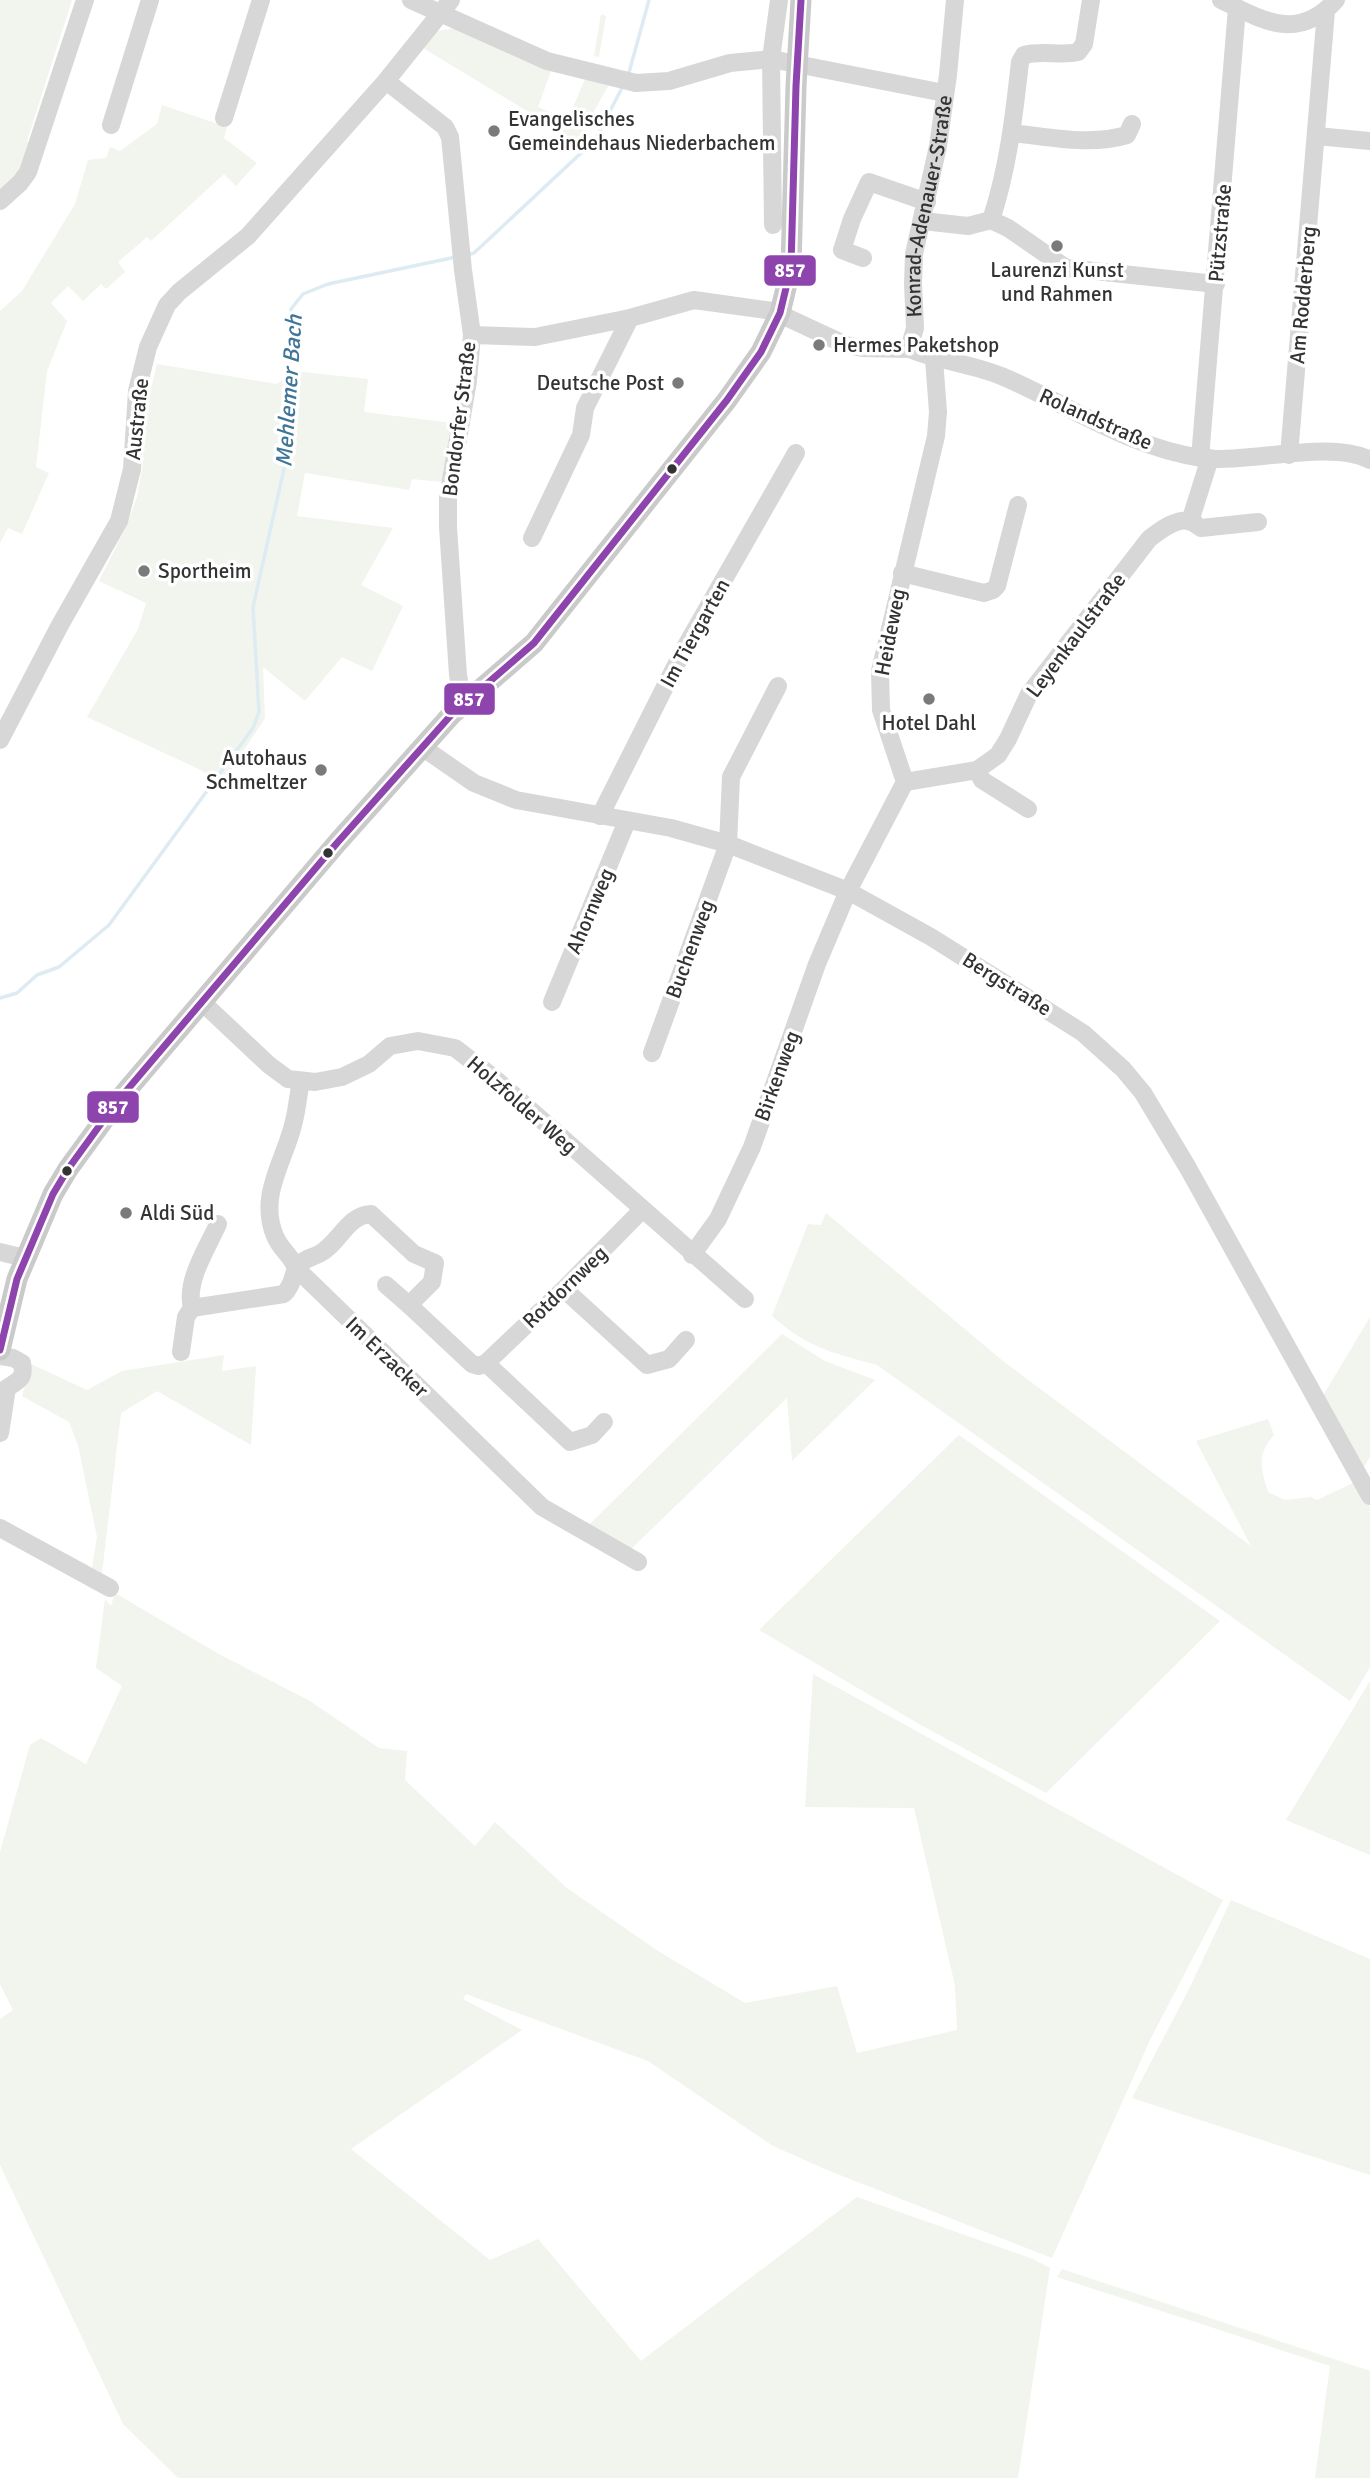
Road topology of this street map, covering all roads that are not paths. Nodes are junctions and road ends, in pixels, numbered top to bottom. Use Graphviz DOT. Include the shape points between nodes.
graph roads {
  1 [pos="85,0"];
  2 [pos="150,0"];
  3 [pos="261,0"];
  4 [pos="411,0"];
  5 [pos="779,0"];
  6 [pos="801,0"];
  7 [pos="955,0"];
  8 [pos="1091,0"];
  9 [pos="1229,4"];
  10 [pos="1331,5"];
  11 [pos="446,7"];
  12 [pos="771,59"];
  13 [pos="386,81"];
  14 [pos="944,93"];
  15 [pos="224,118"];
  16 [pos="1132,124"];
  17 [pos="111,125"];
  18 [pos="1012,133"];
  19 [pos="1317,136"];
  20 [pos="1370,141"];
  21 [pos="0,201"];
  22 [pos="927,202"];
  23 [pos="991,220"];
  24 [pos="923,221"];
  25 [pos="773,225"];
  26 [pos="863,258"];
  27 [pos="1216,284"];
  28 [pos="780,313"];
  29 [pos="629,318"];
  30 [pos="471,335"];
  31 [pos="909,349"];
  32 [pos="934,359"];
  33 [pos="796,453"];
  34 [pos="1289,455"];
  35 [pos="1205,458"];
  36 [pos="1370,460"];
  37 [pos="1017,505"];
  38 [pos="1193,522"];
  39 [pos="1258,522"];
  40 [pos="532,538"];
  41 [pos="902,573"];
  42 [pos="778,686"];
  43 [pos="463,703"];
  44 [pos="0,740"];
  45 [pos="422,747"];
  46 [pos="977,770"];
  47 [pos="905,782"];
  48 [pos="1028,809"];
  49 [pos="600,816"];
  50 [pos="627,821"];
  51 [pos="728,844"];
  52 [pos="848,891"];
  53 [pos="552,1002"];
  54 [pos="203,1003"];
  55 [pos="652,1053"];
  56 [pos="301,1081"];
  57 [pos="642,1210"];
  58 [pos="218,1224"];
  59 [pos="0,1252"];
  60 [pos="692,1255"];
  61 [pos="24,1258"];
  62 [pos="296,1268"];
  63 [pos="386,1285"];
  64 [pos="564,1289"];
  65 [pos="745,1299"];
  66 [pos="409,1305"];
  67 [pos="192,1308"];
  68 [pos="686,1340"];
  69 [pos="0,1350"];
  70 [pos="181,1352"];
  71 [pos="0,1356"];
  72 [pos="486,1363"];
  73 [pos="604,1422"];
  74 [pos="0,1433"];
  75 [pos="1370,1496"];
  76 [pos="0,1528"];
  77 [pos="638,1562"];
  78 [pos="110,1588"];
  1 -- 21 [label="street" via="28,172"];
  2 -- 17 [label="street"];
  3 -- 15 [label="street"];
  4 -- 11 [label="street"];
  5 -- 12 [label="street"];
  6 -- 28 [label="main road" via="792,259"];
  7 -- 14 [label="street, Konrad-Adenauer-Straße"];
  8 -- 18 [label="street" via="1084,44 1078,52 1024,55"];
  9 -- 10 [label="street" via="1294,26"];
  9 -- 27 [label="street, Pützstraße"];
  10 -- 19 [label="street, Am Rodderberg"];
  11 -- 12 [label="street" via="547,61 636,83 669,82 730,63"];
  11 -- 13 [label="street, Austraße"];
  12 -- 14 [label="street"];
  12 -- 25 [label="street"];
  13 -- 30 [label="street, Bondorfer Straße" via="445,127 450,137"];
  13 -- 44 [label="street, Austraße" via="248,236 167,305 148,347 137,390 132,469 119,521"];
  14 -- 22 [label="street, Konrad-Adenauer-Straße"];
  16 -- 18 [label="street" via="1127,135 1087,141"];
  18 -- 23 [label="street"];
  19 -- 20 [label="street"];
  19 -- 34 [label="street, Am Rodderberg"];
  22 -- 24 [label="street, Konrad-Adenauer-Straße"];
  22 -- 26 [label="street" via="869,182 842,250"];
  23 -- 24 [label="street" via="968,226"];
  23 -- 27 [label="street" via="1066,268"];
  24 -- 31 [label="street, Konrad-Adenauer-Straße" via="912,269 915,328"];
  27 -- 35 [label="street, Pützstraße"];
  28 -- 29 [label="street, Konrad-Adenauer-Straße" via="694,300"];
  28 -- 31 [label="street, Konrad-Adenauer-Straße" via="846,345"];
  28 -- 43 [label="main road" via="761,352 727,400 553,620 534,643"];
  29 -- 30 [label="street, Konrad-Adenauer-Straße" via="535,338"];
  29 -- 40 [label="street" via="585,408 581,435"];
  30 -- 43 [label="street, Bondorfer Straße" via="448,497"];
  31 -- 32 [label="street, Rolandstraße"];
  32 -- 35 [label="street, Rolandstraße" via="1003,376 1138,442"];
  32 -- 41 [label="street, Heideweg" via="936,436"];
  33 -- 49 [label="street, Im Tiergarten" via="683,651"];
  34 -- 35 [label="street, Rolandstraße"];
  34 -- 36 [label="street, Rolandstraße" via="1338,451"];
  35 -- 38 [label="street"];
  37 -- 41 [label="street" via="993,590 984,593"];
  38 -- 39 [label="street, Leyenkaulstraße" via="1201,528"];
  38 -- 46 [label="street, Leyenkaulstraße" via="1173,524 1149,539 1029,694 1003,748"];
  41 -- 47 [label="street, Heideweg" via="880,671 881,710"];
  42 -- 51 [label="street, Buchenweg" via="731,777"];
  43 -- 45 [label="main road"];
  45 -- 49 [label="street, Bergstraße" via="474,783 516,800"];
  45 -- 54 [label="main road"];
  46 -- 47 [label="street"];
  46 -- 48 [label="street" via="982,780"];
  47 -- 52 [label="street"];
  49 -- 50 [label="street, Bergstraße"];
  50 -- 51 [label="street, Bergstraße"];
  50 -- 53 [label="street, Ahornweg"];
  51 -- 52 [label="street, Bergstraße"];
  51 -- 55 [label="street, Buchenweg"];
  52 -- 60 [label="street, Birkenweg" via="752,1147 718,1219"];
  52 -- 75 [label="street, Bergstraße" via="1040,1004 1083,1033 1123,1069 1143,1093 1188,1168"];
  54 -- 56 [label="street" via="269,1065 288,1079"];
  54 -- 61 [label="main road" via="116,1103 73,1161"];
  56 -- 57 [label="street, Holzfolder Weg" via="342,1077 369,1064 390,1046 418,1041 455,1048"];
  56 -- 62 [label="street, Im Erzacker" via="294,1123 270,1195 274,1235"];
  57 -- 60 [label="street, Holzfolder Weg"];
  57 -- 64 [label="street, Rotdornweg"];
  58 -- 67 [label="street" via="193,1282"];
  59 -- 61 [label="street"];
  60 -- 65 [label="street, Holzfolder Weg"];
  61 -- 69 [label="main road"];
  62 -- 66 [label="street" via="320,1254 356,1218 372,1214 414,1254 435,1263 432,1282"];
  62 -- 67 [label="street" via="284,1294"];
  62 -- 77 [label="street, Im Erzacker" via="542,1507"];
  63 -- 66 [label="street"];
  64 -- 68 [label="street" via="647,1365 669,1359"];
  64 -- 72 [label="street, Rotdornweg"];
  66 -- 72 [label="street" via="472,1364"];
  67 -- 70 [label="street" via="186,1317"];
  71 -- 74 [label="street" via="22,1363 24,1373 7,1388"];
  72 -- 73 [label="street" via="570,1442 592,1435"];
  76 -- 78 [label="street"];
}
